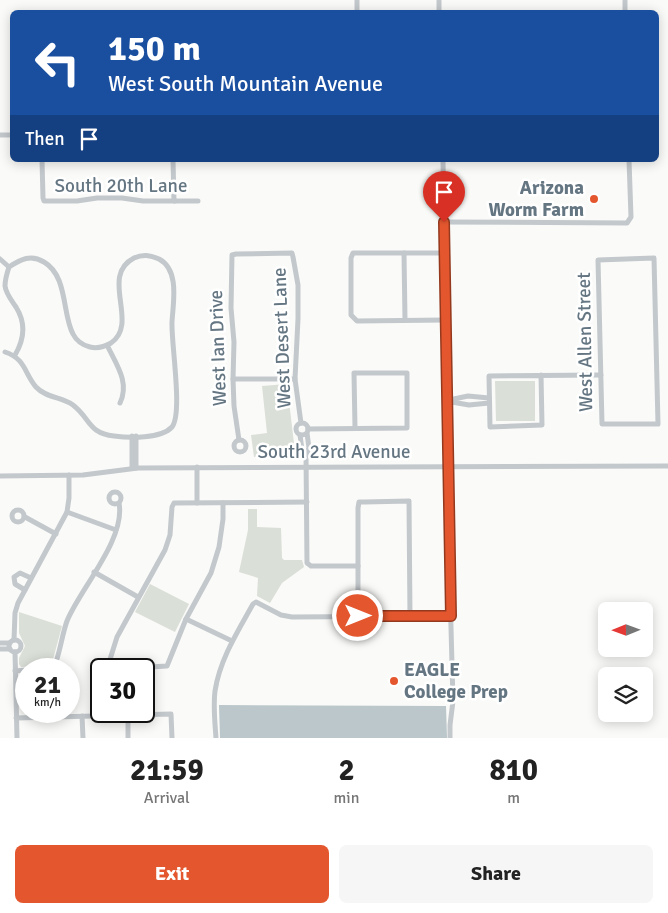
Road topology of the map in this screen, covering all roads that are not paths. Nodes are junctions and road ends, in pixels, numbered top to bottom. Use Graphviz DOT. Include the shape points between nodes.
graph roads {
  1 [pos="42,162"];
  2 [pos="173,162"];
  3 [pos="443,162"];
  4 [pos="629,162"];
  5 [pos="174,201"];
  6 [pos="198,201"];
  7 [pos="444,222"];
  8 [pos="404,253"];
  9 [pos="444,254"];
  10 [pos="232,255"];
  11 [pos="0,259"];
  12 [pos="9,267"];
  13 [pos="405,320"];
  14 [pos="445,320"];
  15 [pos="107,345"];
  16 [pos="5,352"];
  17 [pos="15,355"];
  18 [pos="541,375"];
  19 [pos="601,375"];
  20 [pos="233,379"];
  21 [pos="294,379"];
  22 [pos="489,400"];
  23 [pos="446,401"];
  24 [pos="120,403"];
  25 [pos="301,423"];
  26 [pos="355,428"];
  27 [pos="308,431"];
  28 [pos="300,434"];
  29 [pos="134,436"];
  30 [pos="239,440"];
  31 [pos="308,443"];
  32 [pos="301,444"];
  33 [pos="306,455"];
  34 [pos="447,466"];
  35 [pos="668,466"];
  36 [pos="197,467"];
  37 [pos="307,467"];
  38 [pos="134,468"];
  39 [pos="69,475"];
  40 [pos="0,476"];
  41 [pos="223,502"];
  42 [pos="307,502"];
  43 [pos="119,503"];
  44 [pos="197,503"];
  45 [pos="66,512"];
  46 [pos="25,517"];
  47 [pos="116,530"];
  48 [pos="56,534"];
  49 [pos="358,566"];
  50 [pos="94,572"];
  51 [pos="31,578"];
  52 [pos="25,590"];
  53 [pos="138,597"];
  54 [pos="358,616"];
  55 [pos="410,616"];
  56 [pos="451,616"];
  57 [pos="186,619"];
  58 [pos="232,641"];
  59 [pos="0,644"];
  60 [pos="12,646"];
  61 [pos="0,649"];
  62 [pos="57,658"];
  63 [pos="110,658"];
  64 [pos="155,667"];
  65 [pos="15,671"];
  66 [pos="155,714"];
  67 [pos="90,715"];
  68 [pos="82,716"];
  69 [pos="16,723"];
  70 [pos="128,723"];
  71 [pos="17,738"];
  72 [pos="83,738"];
  73 [pos="128,738"];
  74 [pos="172,738"];
  75 [pos="216,738"];
  76 [pos="450,738"];
  1 -- 5 [label="street, South 20th Lane" via="44,201 97,198"];
  2 -- 5 [label="street"];
  3 -- 7 [label="street"];
  4 -- 7 [label="street" via="631,217 627,223"];
  5 -- 6 [label="street, South 20th Lane"];
  7 -- 9 [label="street"];
  8 -- 9 [label="street"];
  8 -- 13 [label="street"];
  8 -- 13 [label="street" via="353,253 351,315 357,320"];
  9 -- 14 [label="street"];
  10 -- 20 [label="street, West Ian Drive"];
  10 -- 21 [label="street, West Desert Lane" via="292,253 298,285"];
  11 -- 12 [label="street"];
  12 -- 15 [label="street" via="30,258 38,258 48,264 65,299 71,332 88,347 98,349"];
  12 -- 17 [label="street" via="5,286 22,322 21,346"];
  13 -- 14 [label="street"];
  14 -- 23 [label="street"];
  15 -- 24 [label="street" via="125,388"];
  15 -- 29 [label="street" via="121,332 118,281 121,271 128,261 138,256 149,255 161,260 170,270 173,281 172,338 178,406 172,427 164,433"];
  16 -- 17 [label="street"];
  17 -- 29 [label="street" via="42,393 74,406 94,429 102,434"];
  18 -- 19 [label="street"];
  18 -- 22 [label="street" via="489,376"];
  18 -- 22 [label="street" via="542,425 490,427"];
  19 -- 19 [label="street, West Allen Street" via="602,424 658,424 654,258 598,260"];
  20 -- 21 [label="street"];
  20 -- 30 [label="street, West Ian Drive"];
  21 -- 25 [label="street, West Desert Lane"];
  22 -- 23 [label="street" via="469,405"];
  23 -- 34 [label="street"];
  25 -- 27 [label="street" via="306,424"];
  25 -- 28 [label="street" via="296,428"];
  26 -- 26 [label="street" via="354,373 407,373 407,428"];
  26 -- 27 [label="street"];
  27 -- 28 [label="street"];
  27 -- 31 [label="street, West Desert Lane"];
  28 -- 32 [label="street, West Desert Lane"];
  29 -- 38 [label="street"];
  31 -- 32 [label="street"];
  31 -- 33 [label="street, West Desert Lane"];
  32 -- 33 [label="street, West Desert Lane"];
  33 -- 37 [label="street, West Desert Lane"];
  34 -- 35 [label="street, South 23rd Avenue"];
  34 -- 37 [label="street, South 23rd Avenue"];
  34 -- 56 [label="street"];
  36 -- 37 [label="street, South 23rd Avenue"];
  36 -- 38 [label="street, South 23rd Avenue"];
  36 -- 44 [label="street"];
  37 -- 42 [label="street, West Desert Lane"];
  38 -- 39 [label="street, South 23rd Avenue"];
  39 -- 40 [label="street, South 23rd Avenue"];
  39 -- 45 [label="street"];
  41 -- 42 [label="street"];
  41 -- 44 [label="street"];
  41 -- 57 [label="street" via="220,547 211,573"];
  42 -- 49 [label="street, West Desert Lane" via="307,563 310,566"];
  43 -- 47 [label="street"];
  44 -- 53 [label="street" via="174,503 165,550"];
  45 -- 47 [label="street"];
  45 -- 48 [label="street"];
  46 -- 48 [label="street"];
  47 -- 50 [label="street"];
  48 -- 51 [label="street"];
  49 -- 54 [label="street"];
  49 -- 55 [label="street" via="360,502 409,501"];
  50 -- 53 [label="street"];
  50 -- 62 [label="street" via="67,620"];
  51 -- 52 [label="street"];
  51 -- 52 [label="street" via="20,573 14,577 15,584"];
  52 -- 60 [label="street" via="15,613"];
  53 -- 63 [label="street" via="116,637"];
  54 -- 55 [label="street"];
  54 -- 58 [label="street" via="287,617 256,602"];
  55 -- 56 [label="street"];
  56 -- 76 [label="street" via="453,702"];
  57 -- 58 [label="street"];
  57 -- 64 [label="street" via="167,666"];
  58 -- 75 [label="street" via="216,689"];
  59 -- 60 [label="street"];
  60 -- 61 [label="street"];
  60 -- 65 [label="street"];
  66 -- 74 [label="street" via="171,714"];
  67 -- 68 [label="street"];
  68 -- 72 [label="street"];
  69 -- 71 [label="street"];
  70 -- 73 [label="street"];
}
